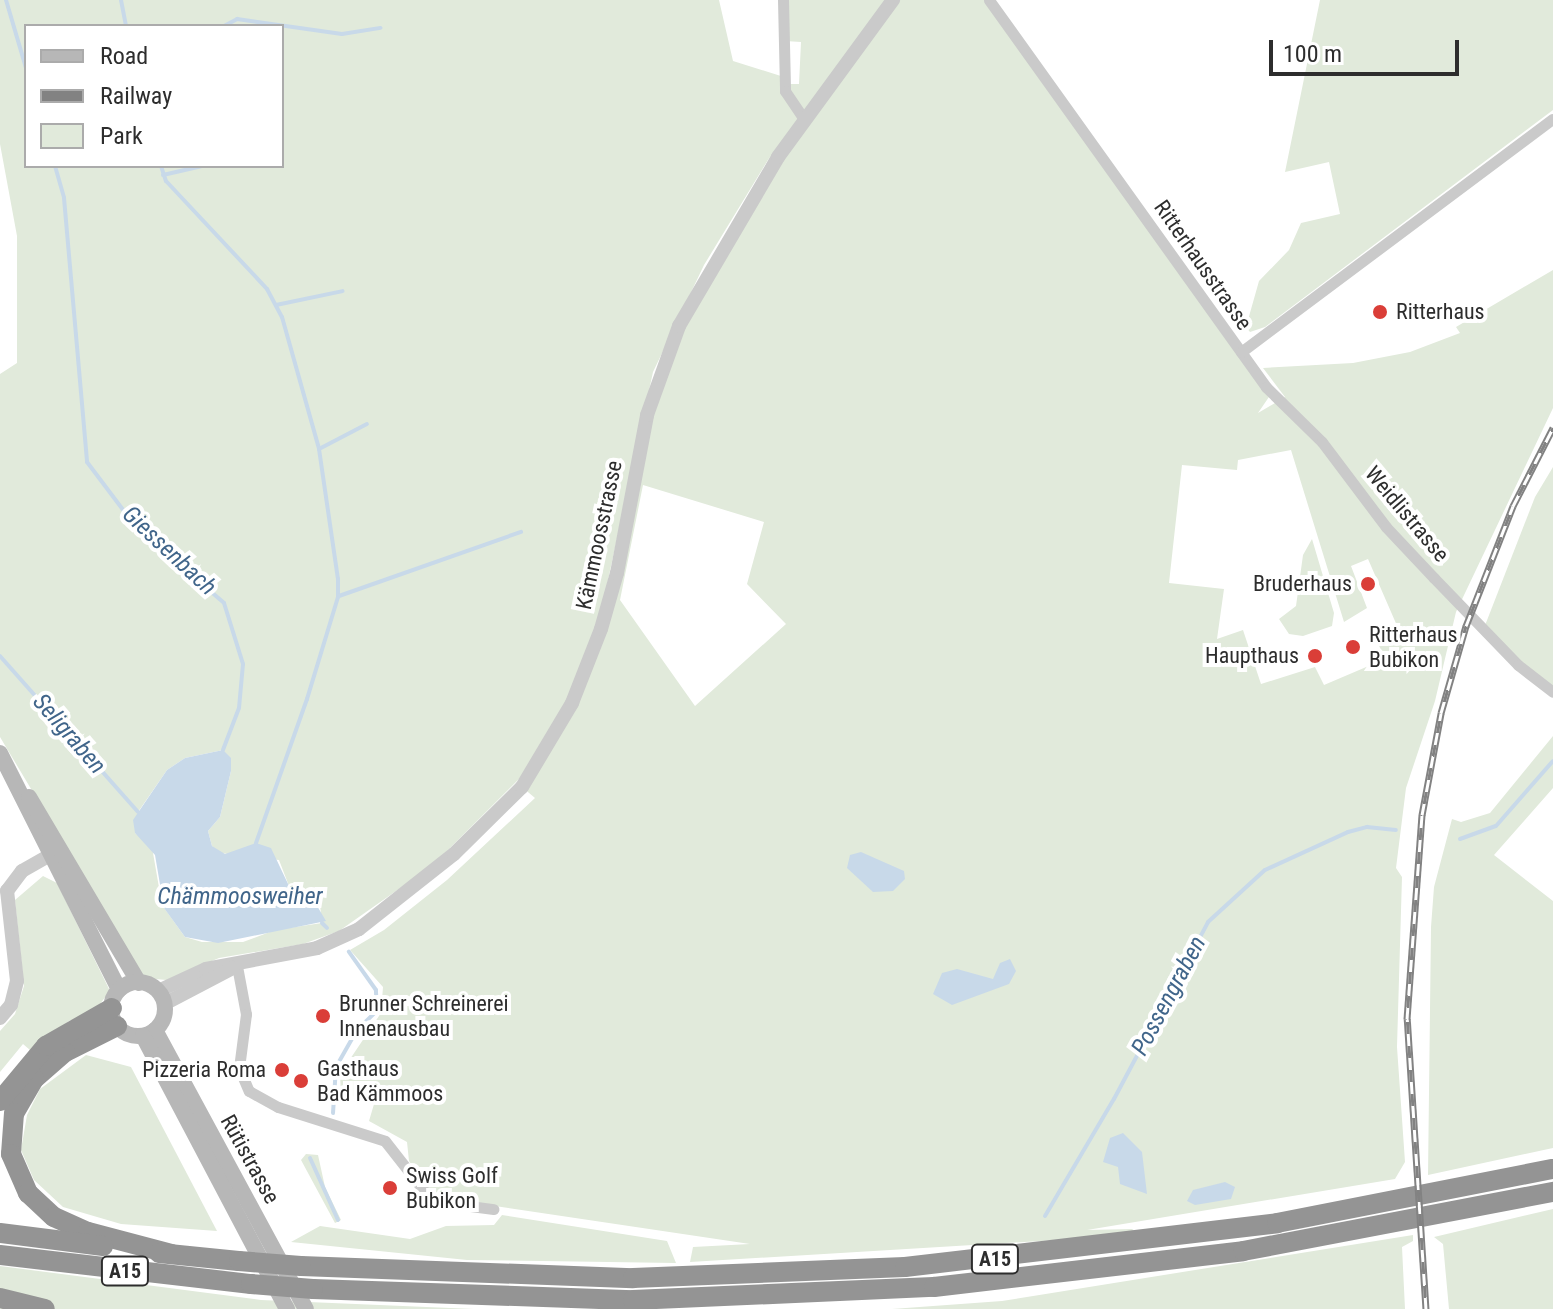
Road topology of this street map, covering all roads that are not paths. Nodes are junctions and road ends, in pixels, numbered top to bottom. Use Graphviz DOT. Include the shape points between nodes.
graph roads {
  1 [pos="783,0"];
  2 [pos="893,0"];
  3 [pos="989,0"];
  4 [pos="804,119"];
  5 [pos="1553,119"];
  6 [pos="1241,352"];
  7 [pos="1553,692"];
  8 [pos="1,754"];
  9 [pos="56,852"];
  10 [pos="237,966"];
  11 [pos="139,983"];
  12 [pos="161,997"];
  13 [pos="116,1008"];
  14 [pos="0,1018"];
  15 [pos="149,1033"];
  16 [pos="0,1101"];
  17 [pos="1553,1169"];
  18 [pos="1553,1192"];
  19 [pos="493,1209"];
  20 [pos="0,1233"];
  21 [pos="172,1254"];
  22 [pos="0,1255"];
  23 [pos="887,1290"];
  24 [pos="0,1298"];
  25 [pos="45,1309"];
  26 [pos="287,1309"];
  27 [pos="306,1309"];
  28 [pos="716,1309"];
  1 -- 4 [label="street" via="785,91"];
  2 -- 4 [label="street, Kämmoosstrasse"];
  3 -- 6 [label="street, Ritterhausstrasse"];
  4 -- 10 [label="street, Kämmoosstrasse" via="760,185 666,355 647,415 610,600 572,703 542,759 482,830 370,921 317,948"];
  5 -- 6 [label="street, Ritterhausstrasse"];
  6 -- 7 [label="street, Weidlistrasse" via="1401,543 1518,665"];
  8 -- 9 [label="main road"];
  9 -- 11 [label="main road"];
  9 -- 13 [label="main road"];
  9 -- 14 [label="street" via="16,875 5,896 17,981 11,1005"];
  10 -- 12 [label="street, Kämmoosstrasse"];
  10 -- 19 [label="street" via="246,1014 239,1068 249,1091 278,1107 385,1141 432,1201"];
  11 -- 12 [label="main road"];
  11 -- 13 [label="main road"];
  12 -- 15 [label="main road" via="164,1018"];
  13 -- 15 [label="main road"];
  13 -- 16 [label="highway" via="46,1046"];
  13 -- 21 [label="highway" via="34,1079 14,1113 11,1154 28,1193 54,1217 88,1232"];
  15 -- 26 [label="main road, Rütistrasse"];
  15 -- 27 [label="main road, Rütistrasse"];
  17 -- 21 [label="highway, A15, bridge" via="1263,1226 921,1266 633,1278 301,1266"];
  18 -- 23 [label="highway, A15" via="1243,1251"];
  20 -- 21 [label="highway, A15"];
  22 -- 23 [label="highway, A15, bridge" via="313,1289 633,1300"];
  23 -- 28 [label="highway"];
  24 -- 25 [label="highway"];
}
